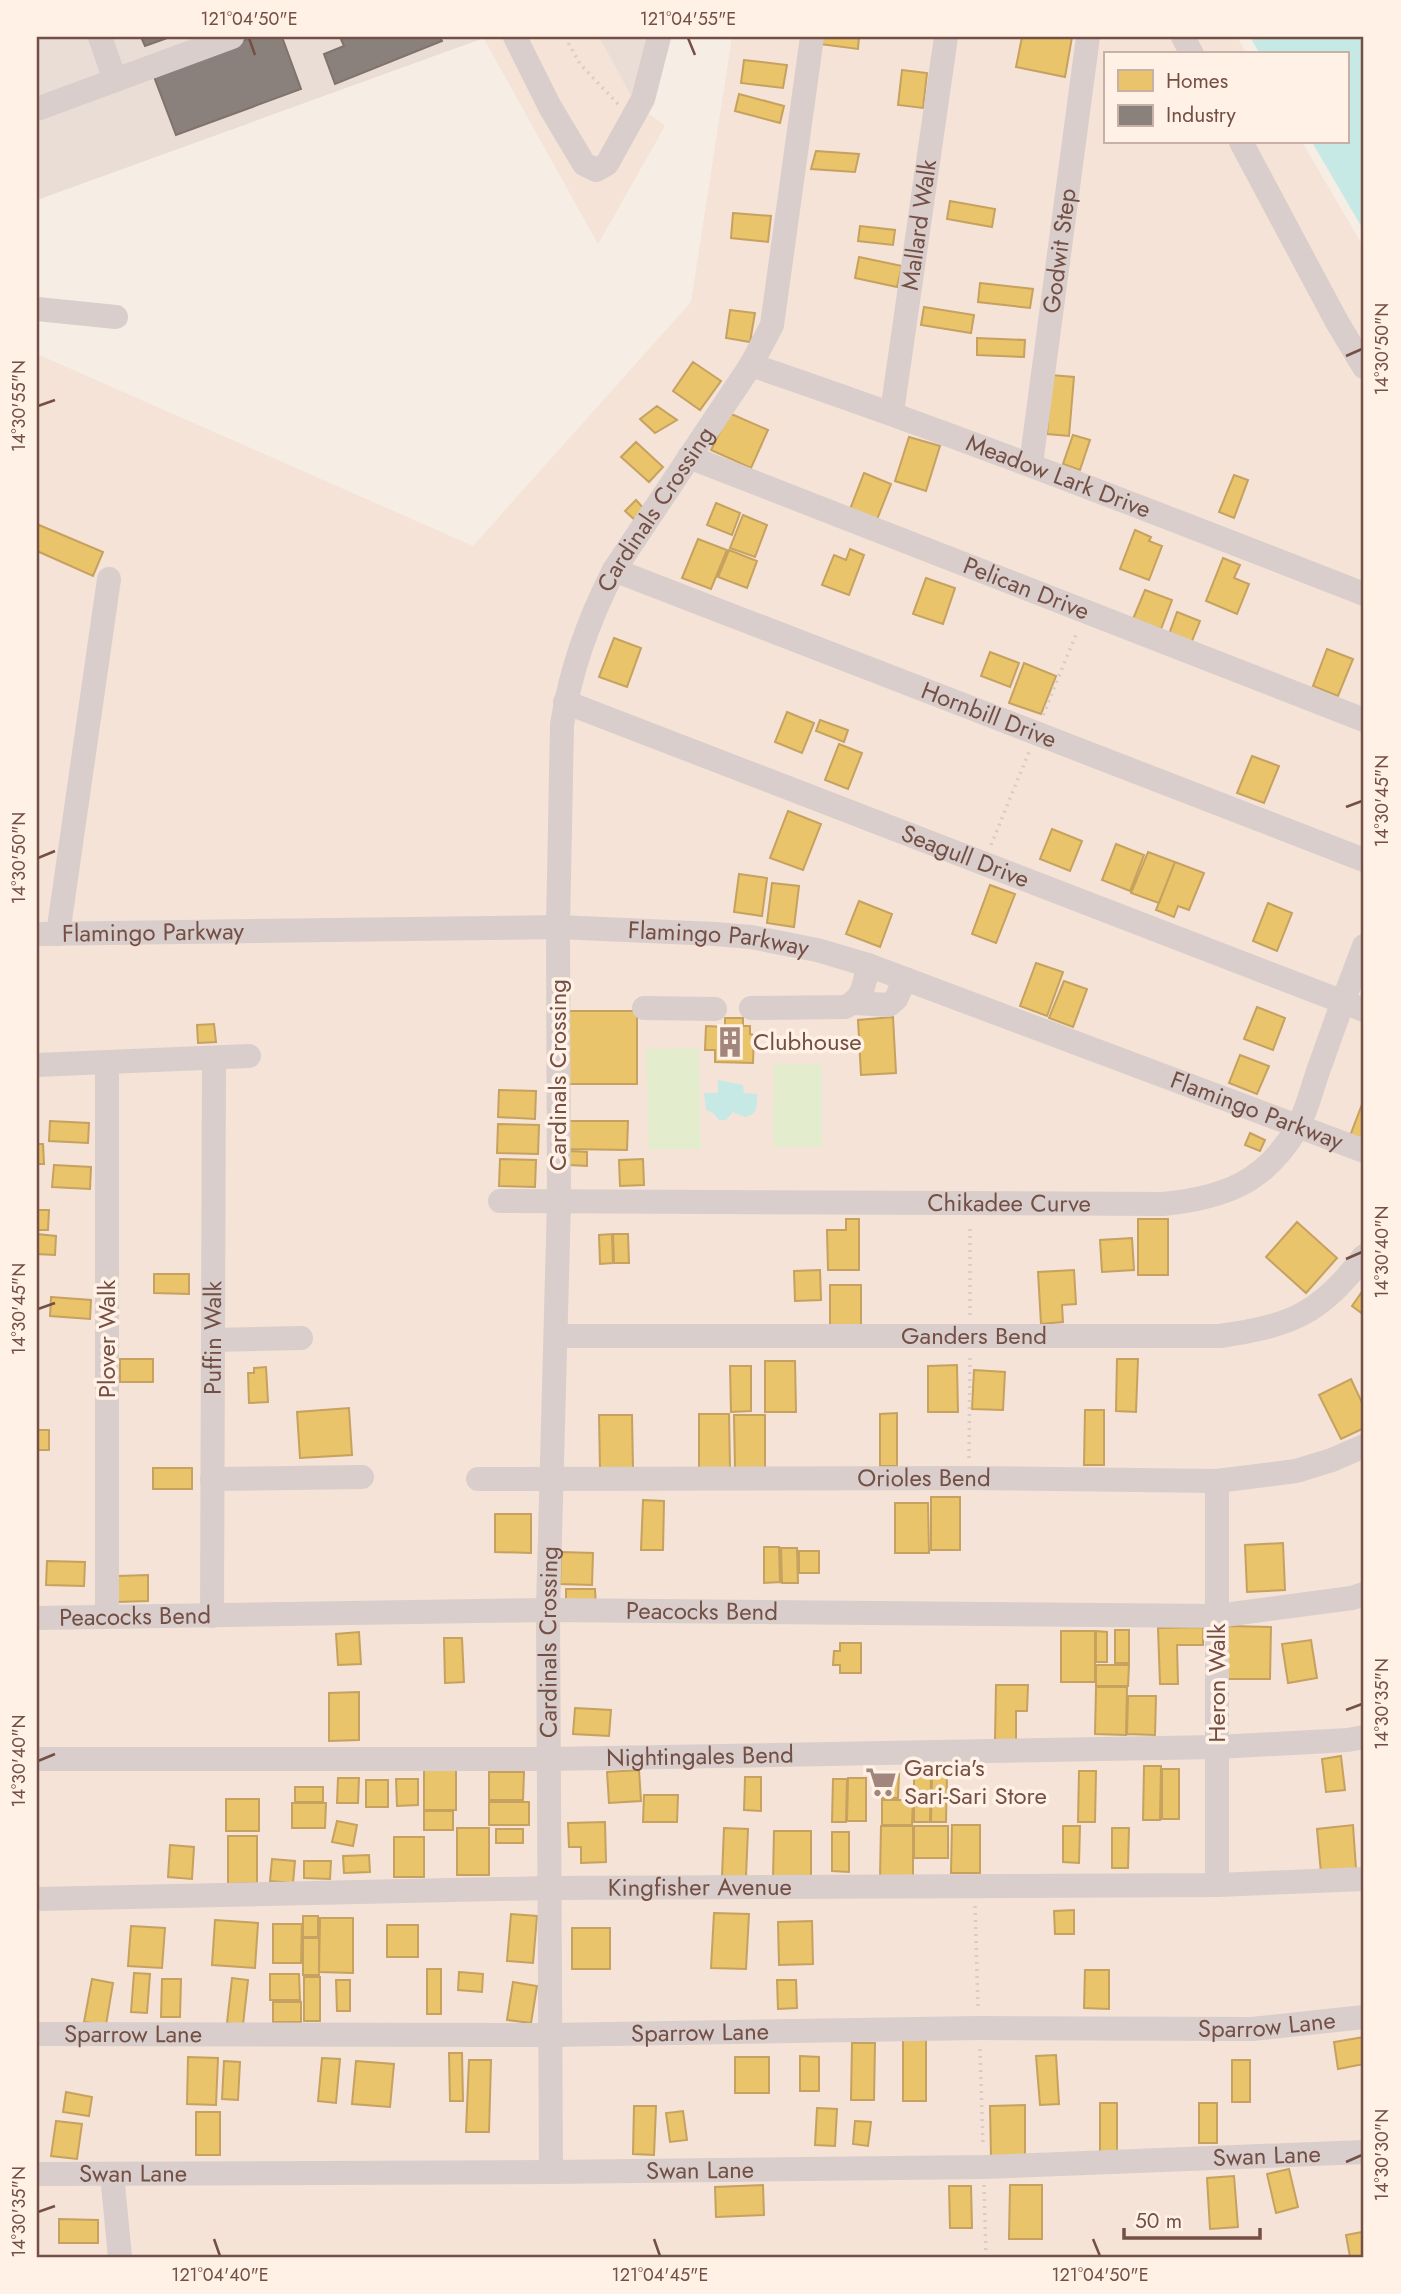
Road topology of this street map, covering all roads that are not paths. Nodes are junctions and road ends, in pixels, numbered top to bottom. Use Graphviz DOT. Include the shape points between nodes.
graph roads {
  1 [pos="100,37"];
  2 [pos="232,37"];
  3 [pos="515,37"];
  4 [pos="659,37"];
  5 [pos="812,37"];
  6 [pos="946,37"];
  7 [pos="1088,37"];
  8 [pos="115,80"];
  9 [pos="37,109"];
  10 [pos="1242,144"];
  11 [pos="37,309"];
  12 [pos="116,317"];
  13 [pos="751,365"];
  14 [pos="1364,367"];
  15 [pos="892,412"];
  16 [pos="689,457"];
  17 [pos="1031,464"];
  18 [pos="614,570"];
  19 [pos="108,579"];
  20 [pos="1364,594"];
  21 [pos="565,702"];
  22 [pos="1364,720"];
  23 [pos="1364,860"];
  24 [pos="558,927"];
  25 [pos="47,934"];
  26 [pos="1364,946"];
  27 [pos="868,965"];
  28 [pos="905,979"];
  29 [pos="855,1003"];
  30 [pos="1353,1006"];
  31 [pos="644,1008"];
  32 [pos="715,1009"];
  33 [pos="751,1009"];
  34 [pos="249,1056"];
  35 [pos="214,1058"];
  36 [pos="107,1063"];
  37 [pos="37,1065"];
  38 [pos="1298,1127"];
  39 [pos="1364,1151"];
  40 [pos="500,1201"];
  41 [pos="559,1202"];
  42 [pos="1364,1256"];
  43 [pos="556,1336"];
  44 [pos="301,1338"];
  45 [pos="213,1340"];
  46 [pos="1364,1446"];
  47 [pos="362,1477"];
  48 [pos="212,1479"];
  49 [pos="478,1479"];
  50 [pos="552,1479"];
  51 [pos="1217,1481"];
  52 [pos="1364,1594"];
  53 [pos="548,1610"];
  54 [pos="107,1616"];
  55 [pos="212,1616"];
  56 [pos="1217,1616"];
  57 [pos="37,1618"];
  58 [pos="1364,1737"];
  59 [pos="1217,1747"];
  60 [pos="37,1759"];
  61 [pos="549,1759"];
  62 [pos="1364,1880"];
  63 [pos="1217,1885"];
  64 [pos="550,1888"];
  65 [pos="37,1899"];
  66 [pos="1364,2017"];
  67 [pos="37,2034"];
  68 [pos="549,2035"];
  69 [pos="1364,2152"];
  70 [pos="551,2172"];
  71 [pos="37,2174"];
  72 [pos="112,2174"];
  73 [pos="120,2257"];
  1 -- 8 [label="street"];
  2 -- 8 [label="street"];
  3 -- 4 [label="street" via="550,107 587,167 596,170 607,164 643,99"];
  5 -- 13 [label="street, Cardinals Crossing" via="772,324"];
  6 -- 15 [label="street, Mallard Walk"];
  7 -- 17 [label="street, Godwit Step"];
  8 -- 9 [label="street"];
  10 -- 14 [label="street"];
  11 -- 12 [label="street"];
  13 -- 15 [label="street, Meadow Lark Drive"];
  13 -- 16 [label="street, Cardinals Crossing"];
  15 -- 17 [label="street, Meadow Lark Drive"];
  16 -- 18 [label="street, Cardinals Crossing"];
  16 -- 22 [label="street, Pelican Drive"];
  17 -- 20 [label="street, Meadow Lark Drive"];
  18 -- 21 [label="street, Cardinals Crossing" via="585,633"];
  18 -- 23 [label="street, Hornbill Drive"];
  19 -- 25 [label="street"];
  21 -- 24 [label="street, Cardinals Crossing"];
  21 -- 30 [label="street, Seagull Drive"];
  24 -- 25 [label="street, Flamingo Parkway"];
  24 -- 27 [label="street, Flamingo Parkway" via="751,937"];
  24 -- 41 [label="street, Cardinals Crossing"];
  26 -- 30 [label="street, Chikadee Curve"];
  27 -- 28 [label="street, Flamingo Parkway"];
  27 -- 29 [label="street" via="862,995"];
  28 -- 29 [label="street" via="889,1005"];
  28 -- 38 [label="street, Flamingo Parkway"];
  29 -- 33 [label="street"];
  30 -- 38 [label="street, Chikadee Curve"];
  31 -- 32 [label="street"];
  34 -- 35 [label="street"];
  35 -- 36 [label="street"];
  35 -- 45 [label="street, Puffin Walk"];
  36 -- 37 [label="street"];
  36 -- 54 [label="street, Plover Walk"];
  38 -- 39 [label="street, Flamingo Parkway"];
  38 -- 41 [label="street, Chikadee Curve" via="1254,1178 1196,1201"];
  40 -- 41 [label="street, Chikadee Curve"];
  41 -- 43 [label="street, Cardinals Crossing"];
  42 -- 43 [label="street, Ganders Bend" via="1322,1303 1294,1320 1220,1336"];
  43 -- 50 [label="street, Cardinals Crossing"];
  44 -- 45 [label="street"];
  45 -- 48 [label="street, Puffin Walk"];
  46 -- 51 [label="street, Orioles Bend" via="1296,1471"];
  47 -- 48 [label="street"];
  48 -- 55 [label="street, Puffin Walk"];
  49 -- 50 [label="street, Orioles Bend"];
  50 -- 51 [label="street, Orioles Bend"];
  50 -- 53 [label="street, Cardinals Crossing"];
  51 -- 56 [label="street, Heron Walk"];
  52 -- 56 [label="street, Peacocks Bend"];
  53 -- 55 [label="street, Peacocks Bend"];
  53 -- 56 [label="street, Peacocks Bend"];
  53 -- 61 [label="street, Cardinals Crossing"];
  54 -- 55 [label="street, Peacocks Bend"];
  54 -- 57 [label="street, Peacocks Bend"];
  56 -- 59 [label="street, Heron Walk"];
  58 -- 59 [label="street, Nightingales Bend"];
  59 -- 61 [label="street, Nightingales Bend"];
  59 -- 63 [label="street, Heron Walk"];
  60 -- 61 [label="street, Nightingales Bend"];
  61 -- 64 [label="street, Cardinals Crossing"];
  62 -- 63 [label="street, Kingfisher Avenue"];
  63 -- 64 [label="street, Kingfisher Avenue"];
  64 -- 65 [label="street, Kingfisher Avenue"];
  64 -- 68 [label="street, Cardinals Crossing"];
  66 -- 68 [label="street, Sparrow Lane" via="1252,2029"];
  67 -- 68 [label="street, Sparrow Lane"];
  68 -- 70 [label="street, Cardinals Crossing"];
  69 -- 70 [label="street, Swan Lane" via="984,2168"];
  70 -- 72 [label="street, Swan Lane"];
  71 -- 72 [label="street, Swan Lane"];
  72 -- 73 [label="street"];
}
